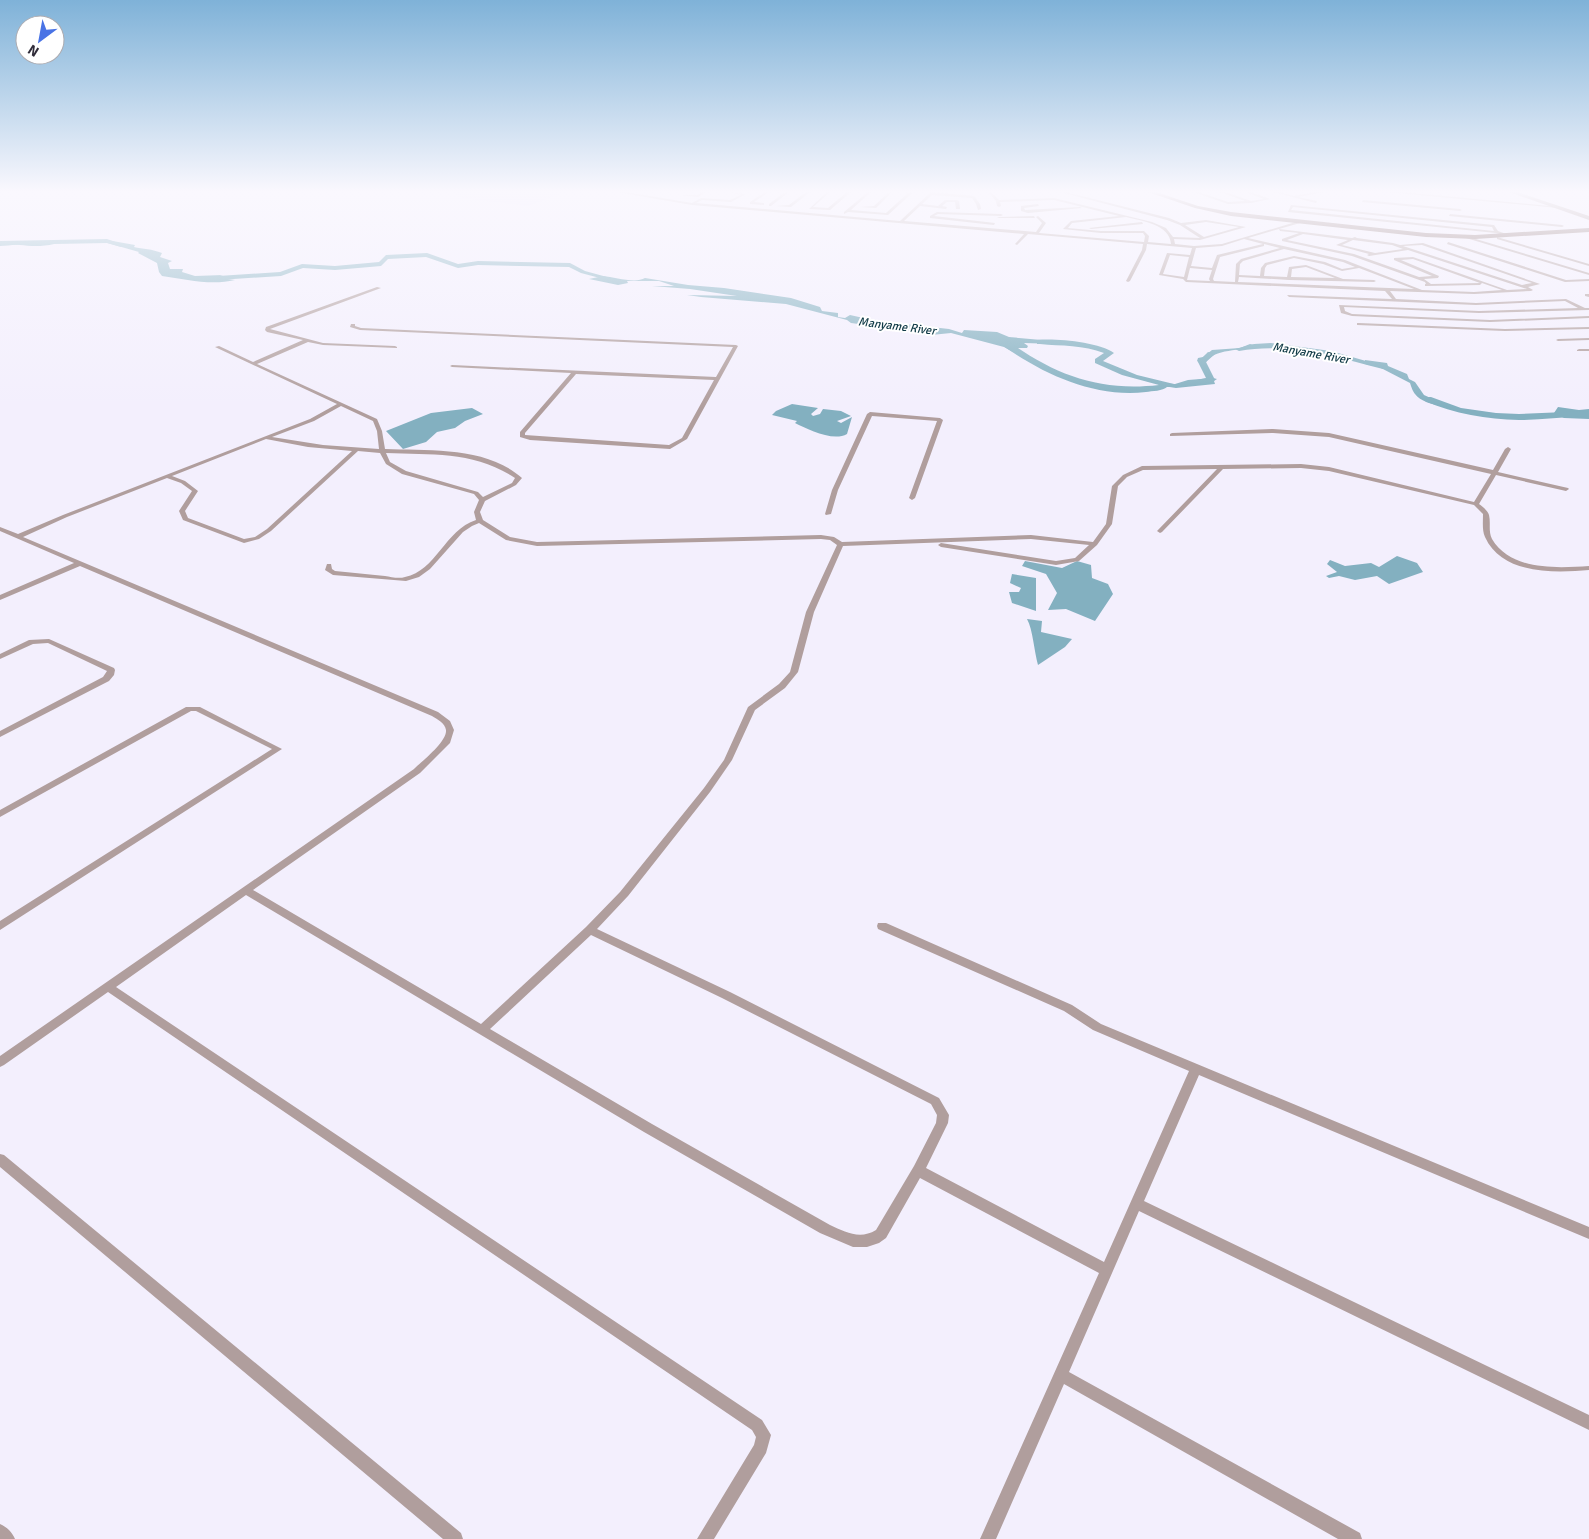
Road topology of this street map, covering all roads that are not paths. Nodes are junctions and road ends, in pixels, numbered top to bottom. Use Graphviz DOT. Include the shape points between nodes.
graph roads {
  1 [pos="1137,264"];
  2 [pos="1165,264"];
  3 [pos="1190,264"];
  4 [pos="1215,264"];
  5 [pos="1240,264"];
  6 [pos="1267,264"];
  7 [pos="1326,264"];
  8 [pos="1353,264"];
  9 [pos="1378,264"];
  10 [pos="1406,264"];
  11 [pos="1430,264"];
  12 [pos="1455,264"];
  13 [pos="1479,264"];
  14 [pos="1513,264"];
  15 [pos="1556,264"];
  16 [pos="1461,266"];
  17 [pos="1189,267"];
  18 [pos="1362,267"];
  19 [pos="1442,268"];
  20 [pos="1213,269"];
  21 [pos="1342,270"];
  22 [pos="1589,274"];
  23 [pos="1237,276"];
  24 [pos="1185,278"];
  25 [pos="1262,278"];
  26 [pos="1418,278"];
  27 [pos="1289,279"];
  28 [pos="1589,280"];
  29 [pos="1128,281"];
  30 [pos="1346,281"];
  31 [pos="1374,281"];
  32 [pos="1213,282"];
  33 [pos="1237,283"];
  34 [pos="1486,283"];
  35 [pos="1430,284"];
  36 [pos="1410,285"];
  37 [pos="1522,286"];
  38 [pos="379,288"];
  39 [pos="1386,290"];
  40 [pos="1394,290"];
  41 [pos="1509,291"];
  42 [pos="1422,292"];
  43 [pos="1289,296"];
  44 [pos="1394,300"];
  45 [pos="1420,309"];
  46 [pos="1587,309"];
  47 [pos="1589,317"];
  48 [pos="1428,318"];
  49 [pos="1359,324"];
  50 [pos="353,325"];
  51 [pos="1589,328"];
  52 [pos="1589,339"];
  53 [pos="308,340"];
  54 [pos="1558,340"];
  55 [pos="217,347"];
  56 [pos="395,347"];
  57 [pos="1579,350"];
  58 [pos="1589,350"];
  59 [pos="254,363"];
  60 [pos="452,366"];
  61 [pos="575,372"];
  62 [pos="718,379"];
  63 [pos="341,404"];
  64 [pos="1172,435"];
  65 [pos="266,437"];
  66 [pos="1508,449"];
  67 [pos="356,450"];
  68 [pos="382,451"];
  69 [pos="1221,468"];
  70 [pos="1495,472"];
  71 [pos="169,477"];
  72 [pos="1566,489"];
  73 [pos="912,498"];
  74 [pos="482,500"];
  75 [pos="1476,504"];
  76 [pos="828,514"];
  77 [pos="480,521"];
  78 [pos="0,529"];
  79 [pos="1160,530"];
  80 [pos="19,536"];
  81 [pos="922,542"];
  82 [pos="841,544"];
  83 [pos="1095,544"];
  84 [pos="80,563"];
  85 [pos="329,565"];
  86 [pos="1589,568"];
  87 [pos="0,598"];
  88 [pos="0,657"];
  89 [pos="0,734"];
  90 [pos="0,814"];
  91 [pos="247,891"];
  92 [pos="0,926"];
  93 [pos="882,926"];
  94 [pos="590,930"];
  95 [pos="108,987"];
  96 [pos="483,1029"];
  97 [pos="0,1062"];
  98 [pos="1196,1068"];
  99 [pos="0,1159"];
  100 [pos="918,1170"];
  101 [pos="1136,1203"];
  102 [pos="1589,1233"];
  103 [pos="1106,1270"];
  104 [pos="1061,1375"];
  105 [pos="1589,1422"];
  106 [pos="0,1532"];
  107 [pos="6,1539"];
  108 [pos="455,1539"];
  109 [pos="705,1539"];
  110 [pos="988,1539"];
  111 [pos="1354,1539"];
  1 -- 29 [label="street"];
  2 -- 24 [label="street" via="1161,275"];
  3 -- 17 [label="street"];
  4 -- 20 [label="street"];
  5 -- 23 [label="street"];
  6 -- 25 [label="street"];
  7 -- 21 [label="street"];
  8 -- 18 [label="street"];
  9 -- 26 [label="street"];
  10 -- 26 [label="street" via="1438,277"];
  11 -- 19 [label="street"];
  12 -- 16 [label="street"];
  13 -- 37 [label="street" via="1538,284"];
  14 -- 28 [label="street" via="1566,281"];
  15 -- 22 [label="street"];
  16 -- 19 [label="street"];
  16 -- 37 [label="street"];
  17 -- 20 [label="street"];
  17 -- 24 [label="street"];
  18 -- 21 [label="street"];
  18 -- 36 [label="street"];
  19 -- 34 [label="street"];
  20 -- 32 [label="street"];
  21 -- 31 [label="street"];
  23 -- 25 [label="street"];
  23 -- 33 [label="street"];
  24 -- 32 [label="street" via="1188,281"];
  25 -- 27 [label="street"];
  26 -- 35 [label="street"];
  27 -- 30 [label="street"];
  27 -- 30 [label="street" via="1290,268 1302,266"];
  30 -- 31 [label="street"];
  31 -- 40 [label="street"];
  32 -- 33 [label="street"];
  33 -- 39 [label="street"];
  34 -- 35 [label="street"];
  34 -- 41 [label="street"];
  35 -- 36 [label="street"];
  36 -- 42 [label="street"];
  37 -- 41 [label="street" via="1530,290"];
  38 -- 53 [label="street" via="267,329"];
  39 -- 40 [label="street"];
  39 -- 44 [label="street"];
  40 -- 42 [label="street"];
  41 -- 42 [label="street"];
  43 -- 44 [label="street"];
  44 -- 46 [label="street" via="1476,304 1569,300"];
  45 -- 46 [label="street" via="1486,312"];
  45 -- 48 [label="street"];
  45 -- 48 [label="street" via="1341,306 1343,312 1352,315"];
  47 -- 48 [label="street" via="1490,321"];
  49 -- 51 [label="street" via="1505,330"];
  50 -- 62 [label="street" via="360,330 736,346"];
  52 -- 54 [label="street"];
  53 -- 56 [label="street" via="322,344"];
  53 -- 59 [label="street"];
  55 -- 59 [label="street"];
  57 -- 58 [label="street"];
  59 -- 63 [label="street"];
  60 -- 61 [label="street"];
  61 -- 62 [label="street"];
  61 -- 62 [label="street" via="522,436 670,447 684,439"];
  63 -- 65 [label="street" via="312,420"];
  63 -- 68 [label="street" via="375,420 380,429"];
  64 -- 70 [label="street" via="1272,431 1329,435"];
  65 -- 67 [label="street"];
  65 -- 71 [label="street"];
  66 -- 70 [label="street"];
  67 -- 68 [label="street"];
  67 -- 71 [label="street" via="269,530 244,541 185,519 182,511 195,490"];
  68 -- 74 [label="street" via="388,463 398,470 476,493"];
  68 -- 74 [label="street" via="479,457 508,469 519,478 514,484"];
  69 -- 75 [label="street" via="1301,466 1329,469"];
  69 -- 79 [label="street"];
  69 -- 83 [label="street" via="1142,468 1125,476 1115,486 1109,524"];
  70 -- 72 [label="street"];
  70 -- 75 [label="street"];
  71 -- 80 [label="street"];
  73 -- 76 [label="street" via="940,420 870,414 835,490"];
  74 -- 77 [label="street" via="477,512"];
  75 -- 86 [label="street" via="1486,514 1488,536 1497,549 1514,561 1552,571"];
  77 -- 82 [label="street" via="508,539 536,544 821,537 832,538"];
  77 -- 85 [label="street" via="465,525 427,570 415,577 404,580 333,573 328,570"];
  78 -- 80 [label="street"];
  80 -- 84 [label="street"];
  81 -- 82 [label="street"];
  81 -- 83 [label="street" via="1031,537"];
  81 -- 83 [label="street" via="1056,563 1077,560"];
  82 -- 94 [label="street" via="810,612 794,672 782,686 751,709 728,760 707,790 637,879"];
  84 -- 87 [label="street"];
  84 -- 91 [label="street" via="435,714 447,723 450,730 447,741 417,771"];
  88 -- 89 [label="street" via="32,642 49,641 111,670 106,679"];
  90 -- 92 [label="street" via="189,709 197,709 278,749"];
  91 -- 95 [label="street"];
  91 -- 96 [label="street"];
  93 -- 98 [label="street" via="1068,1008 1097,1027"];
  94 -- 96 [label="street"];
  94 -- 100 [label="street" via="934,1101 943,1115 942,1123"];
  95 -- 97 [label="street"];
  95 -- 109 [label="street" via="757,1425 764,1435 761,1448"];
  96 -- 100 [label="street" via="648,1128 848,1240 867,1242 881,1234"];
  98 -- 101 [label="street"];
  98 -- 102 [label="street"];
  99 -- 108 [label="street"];
  100 -- 103 [label="street"];
  101 -- 103 [label="street"];
  101 -- 105 [label="street"];
  103 -- 104 [label="street"];
  104 -- 110 [label="street"];
  104 -- 111 [label="street"];
  106 -- 107 [label="street"];
}
